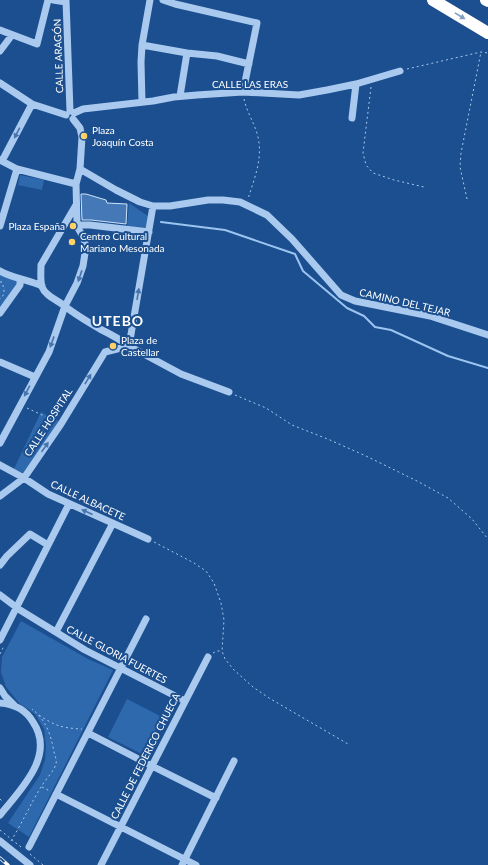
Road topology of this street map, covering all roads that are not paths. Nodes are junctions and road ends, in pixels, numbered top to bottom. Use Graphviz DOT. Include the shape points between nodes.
graph roads {
  1 [pos="48,0"];
  2 [pos="52,0"];
  3 [pos="150,0"];
  4 [pos="163,0"];
  5 [pos="433,0"];
  6 [pos="66,1"];
  7 [pos="0,30"];
  8 [pos="488,33"];
  9 [pos="12,35"];
  10 [pos="142,45"];
  11 [pos="0,51"];
  12 [pos="187,53"];
  13 [pos="249,64"];
  14 [pos="400,71"];
  15 [pos="0,83"];
  16 [pos="356,84"];
  17 [pos="243,92"];
  18 [pos="180,96"];
  19 [pos="142,102"];
  20 [pos="32,104"];
  21 [pos="71,114"];
  22 [pos="352,118"];
  23 [pos="1,160"];
  24 [pos="16,169"];
  25 [pos="80,169"];
  26 [pos="76,184"];
  27 [pos="77,204"];
  28 [pos="153,206"];
  29 [pos="77,225"];
  30 [pos="0,226"];
  31 [pos="149,232"];
  32 [pos="0,271"];
  33 [pos="20,280"];
  34 [pos="42,286"];
  35 [pos="65,306"];
  36 [pos="0,313"];
  37 [pos="488,335"];
  38 [pos="129,346"];
  39 [pos="0,362"];
  40 [pos="35,377"];
  41 [pos="229,392"];
  42 [pos="0,443"];
  43 [pos="0,465"];
  44 [pos="24,478"];
  45 [pos="0,496"];
  46 [pos="69,504"];
  47 [pos="113,523"];
  48 [pos="148,539"];
  49 [pos="48,545"];
  50 [pos="0,565"];
  51 [pos="0,595"];
  52 [pos="17,608"];
  53 [pos="146,619"];
  54 [pos="56,632"];
  55 [pos="0,640"];
  56 [pos="208,657"];
  57 [pos="121,668"];
  58 [pos="0,688"];
  59 [pos="185,701"];
  60 [pos="0,703"];
  61 [pos="17,707"];
  62 [pos="88,733"];
  63 [pos="234,760"];
  64 [pos="152,766"];
  65 [pos="56,794"];
  66 [pos="216,798"];
  67 [pos="0,816"];
  68 [pos="121,826"];
  69 [pos="0,840"];
  70 [pos="26,849"];
  71 [pos="183,862"];
  72 [pos="30,865"];
  73 [pos="101,865"];
  74 [pos="196,865"];
  1 -- 9 [label="street" via="37,44"];
  2 -- 6 [label="street"];
  3 -- 10 [label="street"];
  4 -- 13 [label="street" via="257,23"];
  5 -- 8 [label="highway, one-way"];
  6 -- 21 [label="street, CALLE ARAGÓN"];
  7 -- 9 [label="street"];
  9 -- 11 [label="street"];
  10 -- 12 [label="street"];
  10 -- 19 [label="street"];
  12 -- 13 [label="street" via="217,56"];
  12 -- 18 [label="street"];
  13 -- 17 [label="street"];
  14 -- 16 [label="street, CALLE LAS ERAS"];
  15 -- 20 [label="street"];
  16 -- 17 [label="street, CALLE LAS ERAS" via="300,94"];
  16 -- 22 [label="street"];
  17 -- 18 [label="street, CALLE LAS ERAS"];
  18 -- 19 [label="street, CALLE LAS ERAS"];
  19 -- 21 [label="street, CALLE LAS ERAS" via="83,109"];
  20 -- 21 [label="street"];
  20 -- 23 [label="street, one-way"];
  21 -- 25 [label="street" via="82,136"];
  23 -- 24 [label="street"];
  24 -- 26 [label="street"];
  24 -- 30 [label="street"];
  25 -- 26 [label="street"];
  25 -- 28 [label="street" via="116,190"];
  26 -- 27 [label="street"];
  27 -- 29 [label="street"];
  27 -- 34 [label="street" via="41,265"];
  28 -- 31 [label="street"];
  28 -- 37 [label="street, CAMINO DEL TEJAR" via="208,200 240,202 267,215 277,224 341,295 355,301 430,316"];
  29 -- 31 [label="street"];
  29 -- 35 [label="street, one-way" via="85,242 85,253 77,283"];
  38 -- 31 [label="street, one-way"];
  32 -- 33 [label="street"];
  33 -- 34 [label="street"];
  33 -- 36 [label="street" via="20,285"];
  34 -- 35 [label="street" via="49,296"];
  35 -- 38 [label="street"];
  35 -- 40 [label="street, one-way" via="49,352"];
  38 -- 41 [label="street" via="181,374"];
  44 -- 38 [label="street, CALLE HOSPITAL, one-way" via="105,352"];
  39 -- 40 [label="street"];
  40 -- 42 [label="street, one-way"];
  43 -- 44 [label="street, CALLE ALBACETE"];
  44 -- 45 [label="street, CALLE HOSPITAL"];
  44 -- 46 [label="street, CALLE ALBACETE"];
  47 -- 46 [label="street, CALLE ALBACETE, one-way"];
  46 -- 49 [label="street"];
  47 -- 48 [label="street, CALLE ALBACETE"];
  47 -- 54 [label="street"];
  49 -- 50 [label="street" via="30,534"];
  49 -- 52 [label="street"];
  51 -- 52 [label="street, CALLE GLORIA FUERTES"];
  52 -- 54 [label="street, CALLE GLORIA FUERTES"];
  52 -- 55 [label="street"];
  53 -- 57 [label="street"];
  54 -- 57 [label="street, CALLE GLORIA FUERTES"];
  56 -- 59 [label="street, CALLE DE FEDERICO CHUECA"];
  57 -- 59 [label="street, CALLE GLORIA FUERTES"];
  57 -- 62 [label="street"];
  58 -- 61 [label="street"];
  59 -- 64 [label="street, CALLE DE FEDERICO CHUECA"];
  60 -- 61 [label="street"];
  61 -- 67 [label="street" via="28,715 40,736 38,761 30,777"];
  62 -- 64 [label="street"];
  62 -- 65 [label="street"];
  63 -- 66 [label="street"];
  64 -- 66 [label="street"];
  64 -- 68 [label="street, CALLE DE FEDERICO CHUECA"];
  65 -- 68 [label="street"];
  65 -- 70 [label="street"];
  66 -- 71 [label="street"];
  68 -- 71 [label="street"];
  68 -- 73 [label="street, CALLE DE FEDERICO CHUECA"];
  69 -- 72 [label="street"];
  71 -- 74 [label="street"];
}
